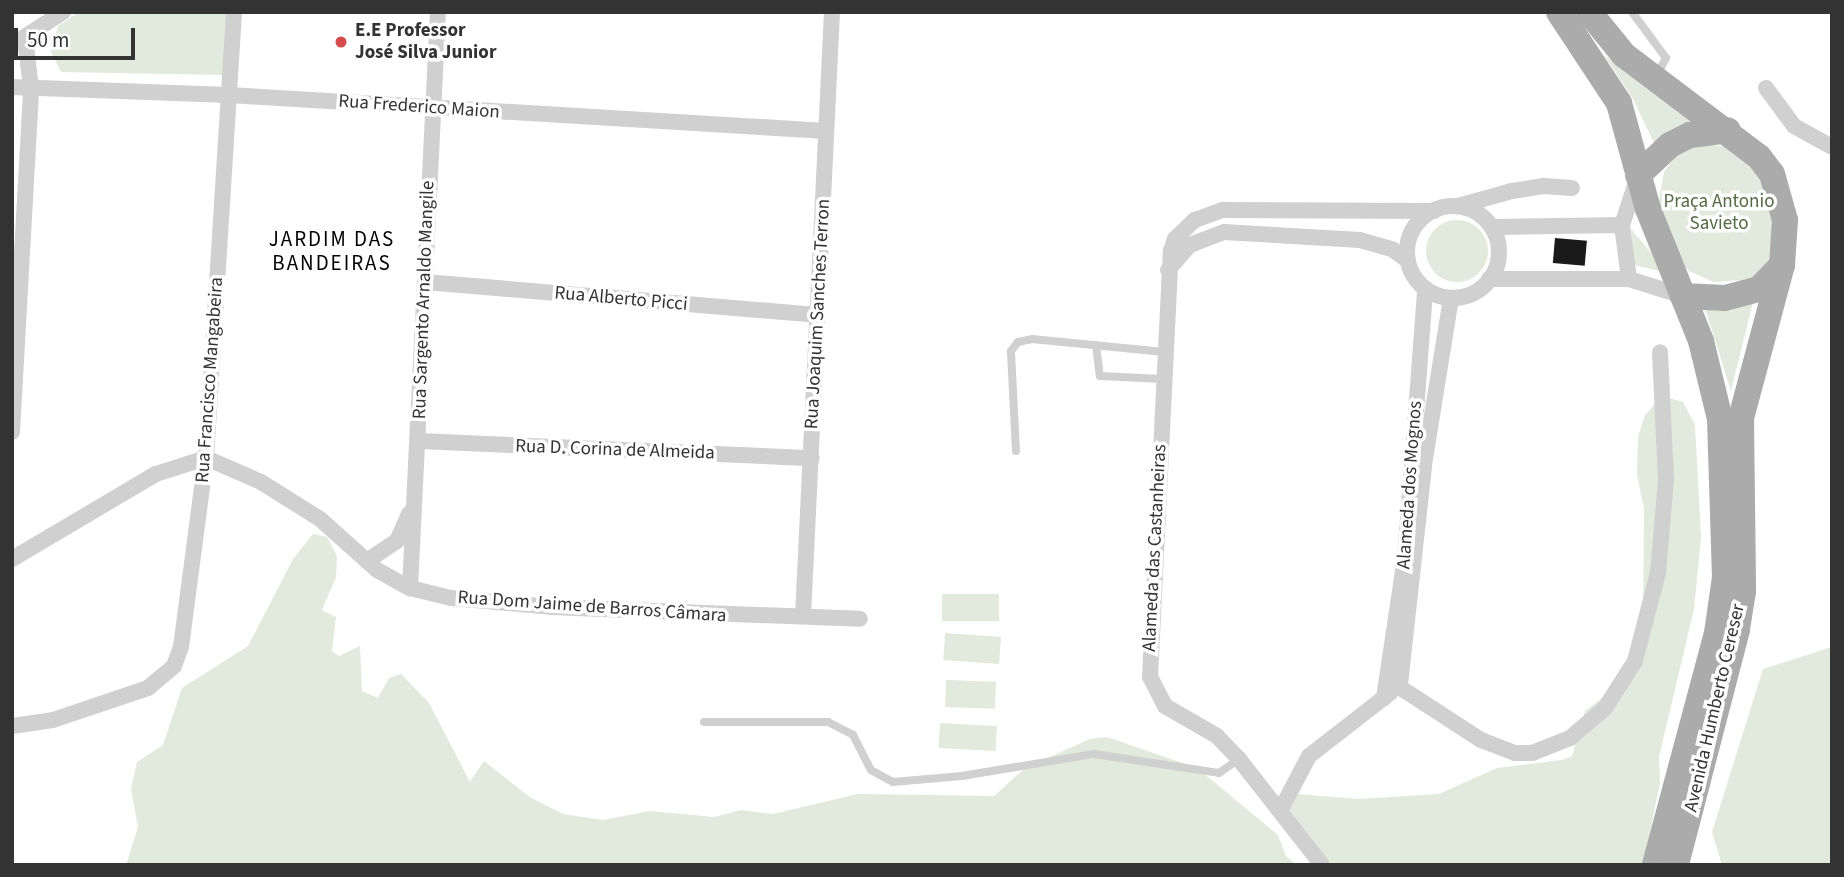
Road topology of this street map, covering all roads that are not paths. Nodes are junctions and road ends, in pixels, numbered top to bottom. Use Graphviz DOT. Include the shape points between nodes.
graph roads {
  1 [pos="63,12"];
  2 [pos="234,12"];
  3 [pos="438,12"];
  4 [pos="832,12"];
  5 [pos="1559,12"];
  6 [pos="1589,12"];
  7 [pos="1632,12"];
  8 [pos="18,41"];
  9 [pos="1655,79"];
  10 [pos="12,87"];
  11 [pos="31,88"];
  12 [pos="1766,88"];
  13 [pos="229,95"];
  14 [pos="432,108"];
  15 [pos="1728,130"];
  16 [pos="826,131"];
  17 [pos="1832,147"];
  18 [pos="1638,175"];
  19 [pos="1572,188"];
  20 [pos="1455,207"];
  21 [pos="1434,211"];
  22 [pos="1622,225"];
  23 [pos="1495,227"];
  24 [pos="1407,260"];
  25 [pos="1782,265"];
  26 [pos="1168,271"];
  27 [pos="1489,279"];
  28 [pos="1629,279"];
  29 [pos="425,282"];
  30 [pos="1425,289"];
  31 [pos="1683,296"];
  32 [pos="1451,298"];
  33 [pos="817,316"];
  34 [pos="1096,345"];
  35 [pos="1164,352"];
  36 [pos="1660,352"];
  37 [pos="1163,379"];
  38 [pos="12,432"];
  39 [pos="419,441"];
  40 [pos="1016,451"];
  41 [pos="206,458"];
  42 [pos="812,458"];
  43 [pos="414,502"];
  44 [pos="12,559"];
  45 [pos="368,561"];
  46 [pos="410,588"];
  47 [pos="803,617"];
  48 [pos="860,619"];
  49 [pos="1393,682"];
  50 [pos="704,722"];
  51 [pos="12,726"];
  52 [pos="1239,759"];
  53 [pos="1280,811"];
  54 [pos="1322,865"];
  55 [pos="1655,865"];
  56 [pos="1676,865"];
  1 -- 8 [label="street"];
  2 -- 13 [label="street, Rua Francisco Mangabeira"];
  3 -- 14 [label="street, Rua Sargento Arnaldo Mangile"];
  4 -- 16 [label="street, Rua Joaquim Sanches Terron"];
  5 -- 18 [label="main road, Avenida Humberto Cereser" via="1619,103"];
  6 -- 9 [label="main road, Avenida Humberto Cereser" via="1624,55"];
  7 -- 9 [label="lane" via="1666,58"];
  8 -- 11 [label="street"];
  9 -- 15 [label="main road, Avenida Humberto Cereser"];
  10 -- 11 [label="street, Rua Frederico Maion"];
  11 -- 13 [label="street, Rua Frederico Maion"];
  11 -- 38 [label="street"];
  12 -- 17 [label="street" via="1794,126"];
  13 -- 14 [label="street, Rua Frederico Maion"];
  13 -- 41 [label="street, Rua Francisco Mangabeira"];
  14 -- 16 [label="street, Rua Frederico Maion"];
  14 -- 29 [label="street, Rua Sargento Arnaldo Mangile"];
  15 -- 18 [label="main road" via="1690,135 1670,145"];
  15 -- 25 [label="main road, Avenida Humberto Cereser" via="1772,174 1785,220"];
  16 -- 33 [label="street, Rua Joaquim Sanches Terron"];
  18 -- 22 [label="street"];
  18 -- 31 [label="main road, Avenida Humberto Cereser"];
  19 -- 20 [label="street" via="1512,191"];
  20 -- 21 [label="street"];
  20 -- 23 [label="street" via="1471,210"];
  21 -- 24 [label="street" via="1412,230"];
  21 -- 26 [label="street, Alameda das Castanheiras" via="1223,210 1195,219 1183,229 1175,239"];
  22 -- 23 [label="street"];
  22 -- 28 [label="street"];
  23 -- 27 [label="street" via="1499,256"];
  24 -- 26 [label="street" via="1392,249 1360,240 1224,232 1190,244"];
  24 -- 30 [label="street"];
  25 -- 31 [label="main road" via="1759,289 1725,298"];
  25 -- 56 [label="main road, Avenida Humberto Cereser" via="1741,418 1743,563 1737,630"];
  26 -- 35 [label="street, Alameda das Castanheiras"];
  27 -- 28 [label="street"];
  27 -- 32 [label="street" via="1472,293"];
  28 -- 31 [label="street"];
  29 -- 33 [label="street, Rua Alberto Picci"];
  29 -- 39 [label="street, Rua Sargento Arnaldo Mangile"];
  30 -- 32 [label="street" via="1440,298"];
  30 -- 49 [label="street, Alameda dos Mognos"];
  31 -- 55 [label="main road, Avenida Humberto Cereser" via="1716,389 1725,577 1717,633"];
  32 -- 49 [label="street, Alameda dos Mognos"];
  33 -- 42 [label="street, Rua Joaquim Sanches Terron"];
  34 -- 35 [label="lane"];
  34 -- 37 [label="lane" via="1100,376"];
  34 -- 40 [label="lane" via="1032,339 1018,342 1011,351"];
  35 -- 37 [label="street, Alameda das Castanheiras"];
  36 -- 49 [label="street" via="1666,480 1658,573 1635,661 1605,708 1570,738 1532,753 1515,753 1480,740"];
  37 -- 52 [label="street, Alameda das Castanheiras" via="1150,677 1165,706 1217,736"];
  39 -- 42 [label="street, Rua D. Corina de Almeida"];
  39 -- 43 [label="street, Rua Sargento Arnaldo Mangile"];
  41 -- 44 [label="street" via="156,474"];
  41 -- 45 [label="street, Rua Dom Jaime de Barros Câmara" via="261,482 320,519"];
  41 -- 51 [label="street, Rua Francisco Mangabeira" via="188,608 174,666 148,688 106,705"];
  42 -- 47 [label="street, Rua Joaquim Sanches Terron"];
  43 -- 45 [label="street" via="397,541"];
  43 -- 46 [label="street, Rua Sargento Arnaldo Mangile"];
  45 -- 46 [label="street, Rua Dom Jaime de Barros Câmara"];
  46 -- 47 [label="street, Rua Dom Jaime de Barros Câmara" via="451,598 551,607"];
  47 -- 48 [label="street, Rua Dom Jaime de Barros Câmara"];
  49 -- 53 [label="street" via="1384,698 1309,756"];
  50 -- 52 [label="lane" via="828,722 853,734 871,770 893,782 962,776 1094,754 1219,773"];
  52 -- 53 [label="street, Alameda das Castanheiras"];
  53 -- 54 [label="street, Alameda das Castanheiras"];
}
